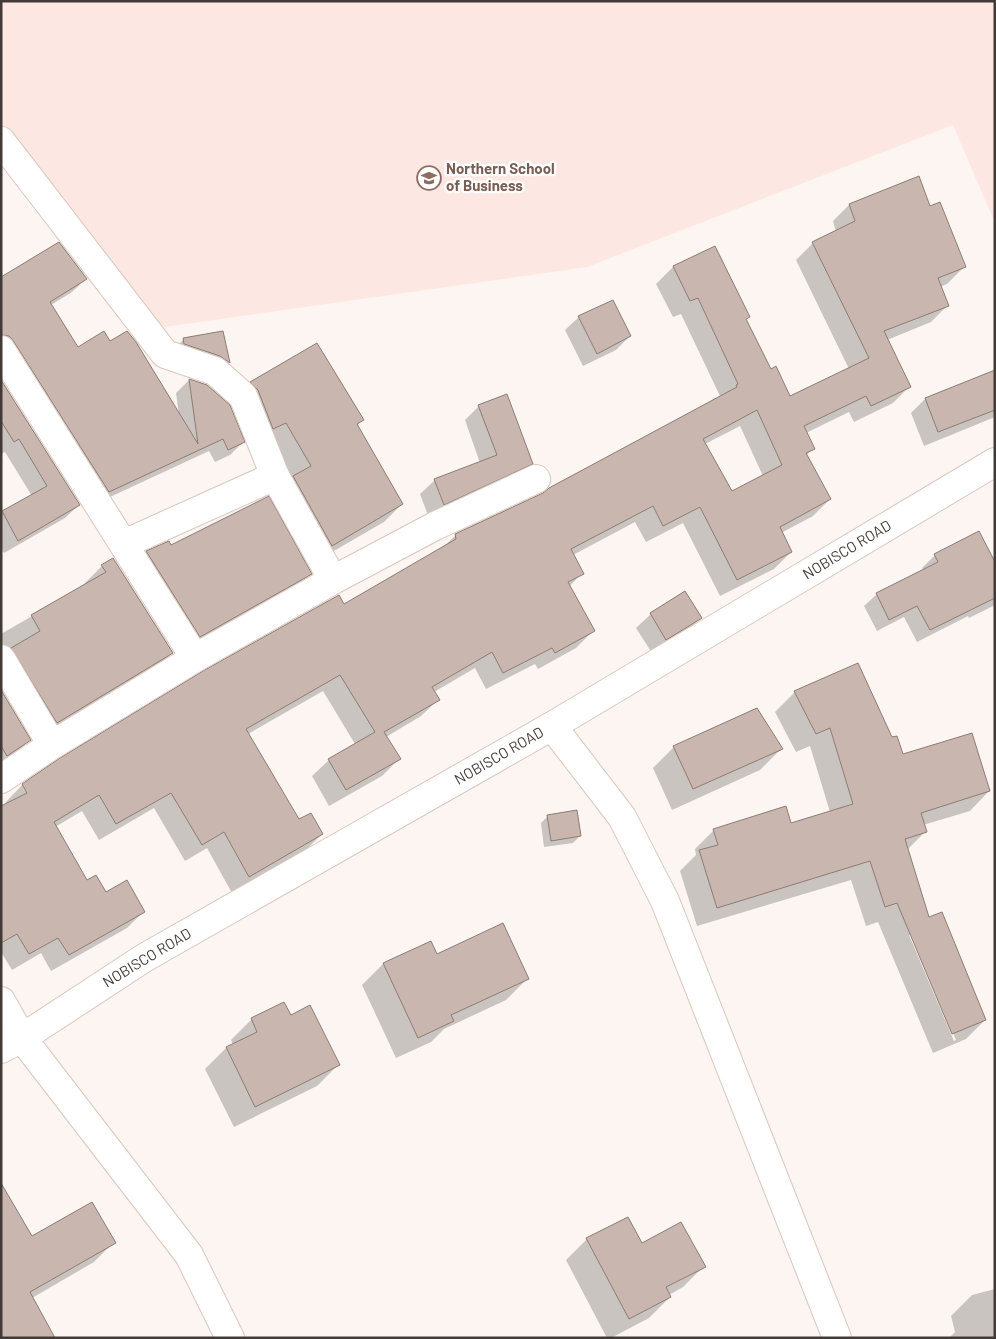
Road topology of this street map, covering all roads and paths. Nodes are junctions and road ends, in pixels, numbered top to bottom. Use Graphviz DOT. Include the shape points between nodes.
graph roads {
  1 [pos="1,142"];
  2 [pos="1,350"];
  3 [pos="995,462"];
  4 [pos="275,476"];
  5 [pos="536,479"];
  6 [pos="124,544"];
  7 [pos="333,580"];
  8 [pos="195,658"];
  9 [pos="1,660"];
  10 [pos="552,726"];
  11 [pos="52,745"];
  12 [pos="1,780"];
  13 [pos="1,1001"];
  14 [pos="12,1043"];
  15 [pos="230,1338"];
  16 [pos="837,1338"];
  1 -- 4 [label="street" via="165,354 215,371 243,396"];
  2 -- 6 [label="street"];
  3 -- 10 [label="street, NOBISCO ROAD"];
  4 -- 6 [label="street"];
  4 -- 7 [label="street"];
  5 -- 7 [label="street" via="435,526"];
  6 -- 8 [label="street"];
  7 -- 8 [label="street"];
  8 -- 11 [label="street"];
  9 -- 11 [label="street"];
  10 -- 14 [label="street, NOBISCO ROAD" via="144,958"];
  10 -- 16 [label="street" via="622,817 665,901"];
  11 -- 12 [label="street"];
  13 -- 14 [label="street"];
  14 -- 15 [label="street" via="189,1256"];
}
